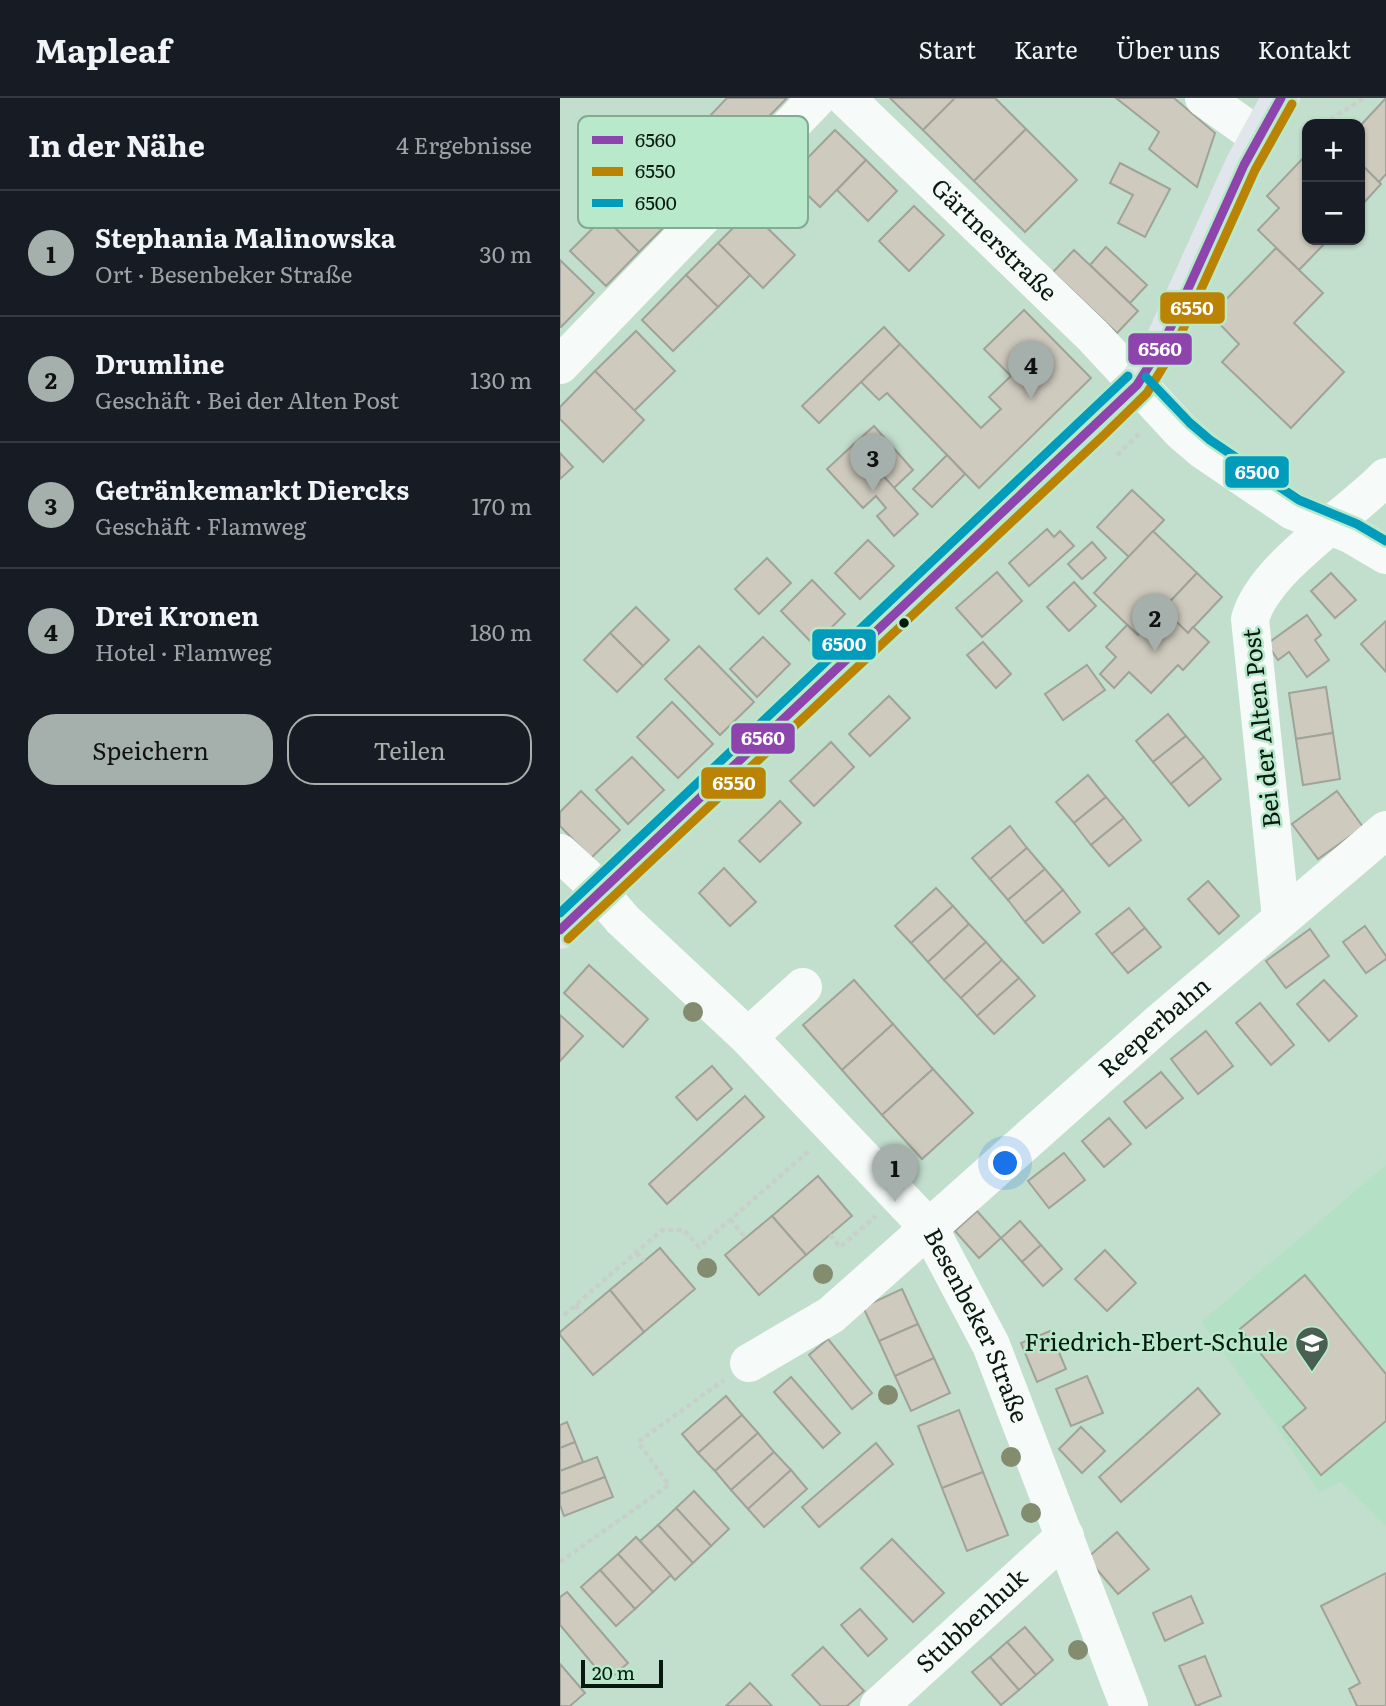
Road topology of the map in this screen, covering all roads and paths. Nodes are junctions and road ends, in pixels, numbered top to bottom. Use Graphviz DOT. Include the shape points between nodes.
graph roads {
  1 [pos="817,98"];
  2 [pos="846,98"];
  3 [pos="1204,98"];
  4 [pos="1281,98"];
  5 [pos="1364,98"];
  6 [pos="800,116"];
  7 [pos="1331,119"];
  8 [pos="1259,137"];
  9 [pos="692,228"];
  10 [pos="560,365"];
  11 [pos="1137,385"];
  12 [pos="1139,435"];
  13 [pos="1123,450"];
  14 [pos="1386,477"];
  15 [pos="1330,526"];
  16 [pos="1386,555"];
  17 [pos="1386,830"];
  18 [pos="560,853"];
  19 [pos="598,894"];
  20 [pos="1281,918"];
  21 [pos="560,930"];
  22 [pos="803,987"];
  23 [pos="748,1038"];
  24 [pos="835,1129"];
  25 [pos="898,1197"];
  26 [pos="730,1219"];
  27 [pos="929,1228"];
  28 [pos="830,1235"];
  29 [pos="746,1238"];
  30 [pos="636,1252"];
  31 [pos="644,1262"];
  32 [pos="575,1305"];
  33 [pos="582,1314"];
  34 [pos="564,1315"];
  35 [pos="749,1363"];
  36 [pos="1065,1536"];
  37 [pos="560,1562"];
  38 [pos="879,1706"];
  39 [pos="1129,1706"];
  1 -- 6 [label="street"];
  2 -- 11 [label="street, Gärtnerstraße" via="1093,336"];
  3 -- 8 [label="street"];
  4 -- 8 [label="main road"];
  5 -- 7 [label="path"];
  8 -- 11 [label="main road" via="1164,342"];
  9 -- 10 [label="street"];
  11 -- 15 [label="street, Gärtnerstraße" via="1203,450 1293,511"];
  11 -- 19 [label="main road"];
  12 -- 13 [label="path"];
  14 -- 15 [label="street, Bei der Alten Post"];
  15 -- 16 [label="street, Gärtnerstraße"];
  15 -- 20 [label="street, Bei der Alten Post" via="1268,586 1250,619"];
  17 -- 20 [label="street, Reeperbahn"];
  18 -- 19 [label="street, Besenbeker Straße"];
  19 -- 21 [label="main road"];
  19 -- 23 [label="street, Besenbeker Straße"];
  20 -- 27 [label="street, Reeperbahn"];
  22 -- 23 [label="street"];
  23 -- 24 [label="street, Besenbeker Straße"];
  24 -- 25 [label="street, Besenbeker Straße"];
  24 -- 26 [label="path"];
  25 -- 27 [label="street, Besenbeker Straße"];
  25 -- 28 [label="path" via="840,1247"];
  26 -- 29 [label="path"];
  26 -- 30 [label="path" via="699,1247 684,1230 662,1230"];
  27 -- 35 [label="street, Reeperbahn" via="831,1315"];
  27 -- 36 [label="street, Besenbeker Straße" via="992,1345"];
  30 -- 31 [label="path"];
  30 -- 32 [label="path"];
  32 -- 33 [label="path"];
  32 -- 34 [label="path"];
  35 -- 37 [label="path" via="638,1442 669,1485"];
  36 -- 38 [label="street, Stubbenhuk"];
  36 -- 39 [label="street, Besenbeker Straße"];
}
